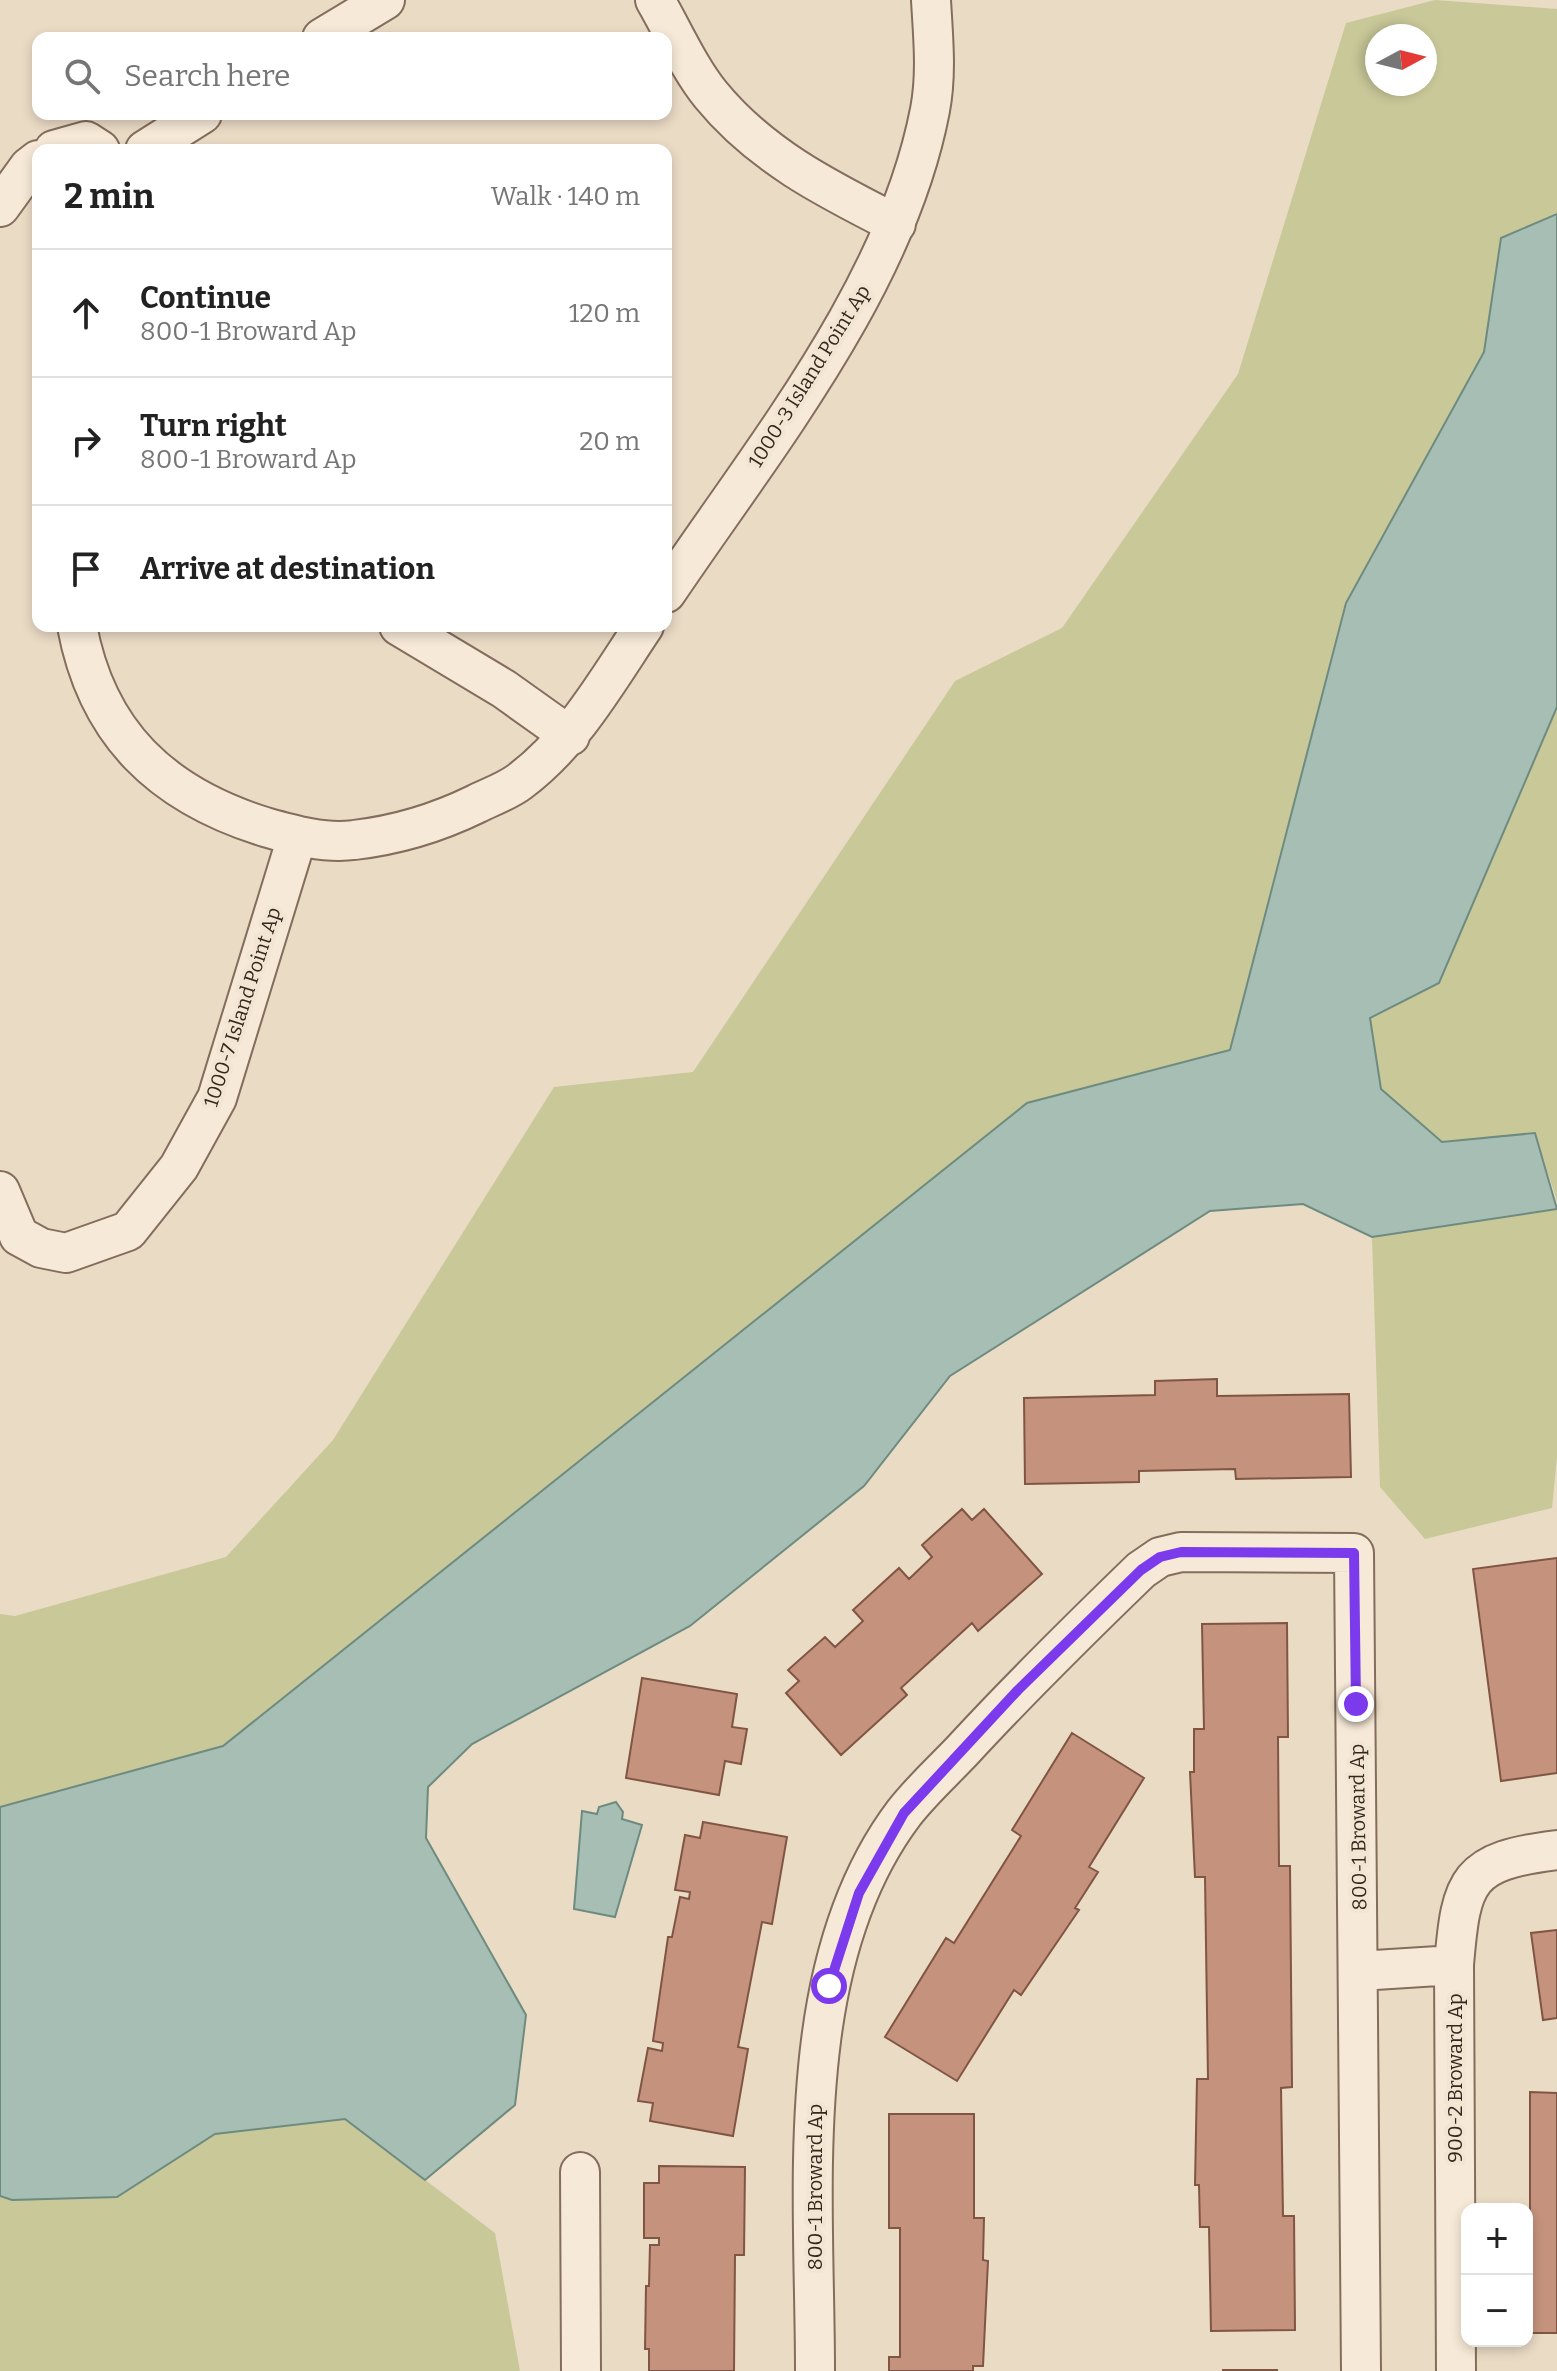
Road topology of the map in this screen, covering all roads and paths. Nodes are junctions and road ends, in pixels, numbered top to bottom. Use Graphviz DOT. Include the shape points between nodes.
graph roads {
  1 [pos="385,0"];
  2 [pos="655,0"];
  3 [pos="931,0"];
  4 [pos="332,32"];
  5 [pos="192,120"];
  6 [pos="154,144"];
  7 [pos="32,167"];
  8 [pos="0,207"];
  9 [pos="896,224"];
  10 [pos="672,584"];
  11 [pos="78,632"];
  12 [pos="409,632"];
  13 [pos="640,632"];
  14 [pos="570,736"];
  15 [pos="297,837"];
  16 [pos="0,1191"];
  17 [pos="1557,1850"];
  18 [pos="1454,1965"];
  19 [pos="1359,1971"];
  20 [pos="580,2172"];
  21 [pos="581,2371"];
  22 [pos="815,2371"];
  23 [pos="1361,2371"];
  24 [pos="1456,2371"];
  1 -- 4 [label="street"];
  2 -- 9 [label="street" via="710,94 760,146 804,177"];
  3 -- 9 [label="street, 1000-3 Island Point Ap" via="930,109"];
  5 -- 6 [label="street"];
  7 -- 8 [label="street"];
  9 -- 10 [label="street, 1000-3 Island Point Ap" via="827,355"];
  11 -- 15 [label="street" via="89,676 117,730 169,782 219,812"];
  12 -- 14 [label="street"];
  13 -- 14 [label="street"];
  14 -- 15 [label="street" via="518,783 434,824 352,841"];
  15 -- 16 [label="street, 1000-7 Island Point Ap" via="217,1098 179,1167 128,1231 66,1253 41,1248 19,1236"];
  17 -- 18 [label="street, 900-2 Broward Ap" via="1519,1855 1472,1879 1459,1908"];
  18 -- 19 [label="street"];
  18 -- 24 [label="street, 900-2 Broward Ap"];
  19 -- 22 [label="street, 800-1 Broward Ap" via="1354,1553 1181,1552 1160,1557 1018,1690 904,1813 859,1893 829,1986 814,2085"];
  19 -- 23 [label="street, 800-1 Broward Ap"];
  20 -- 21 [label="street"];
}
